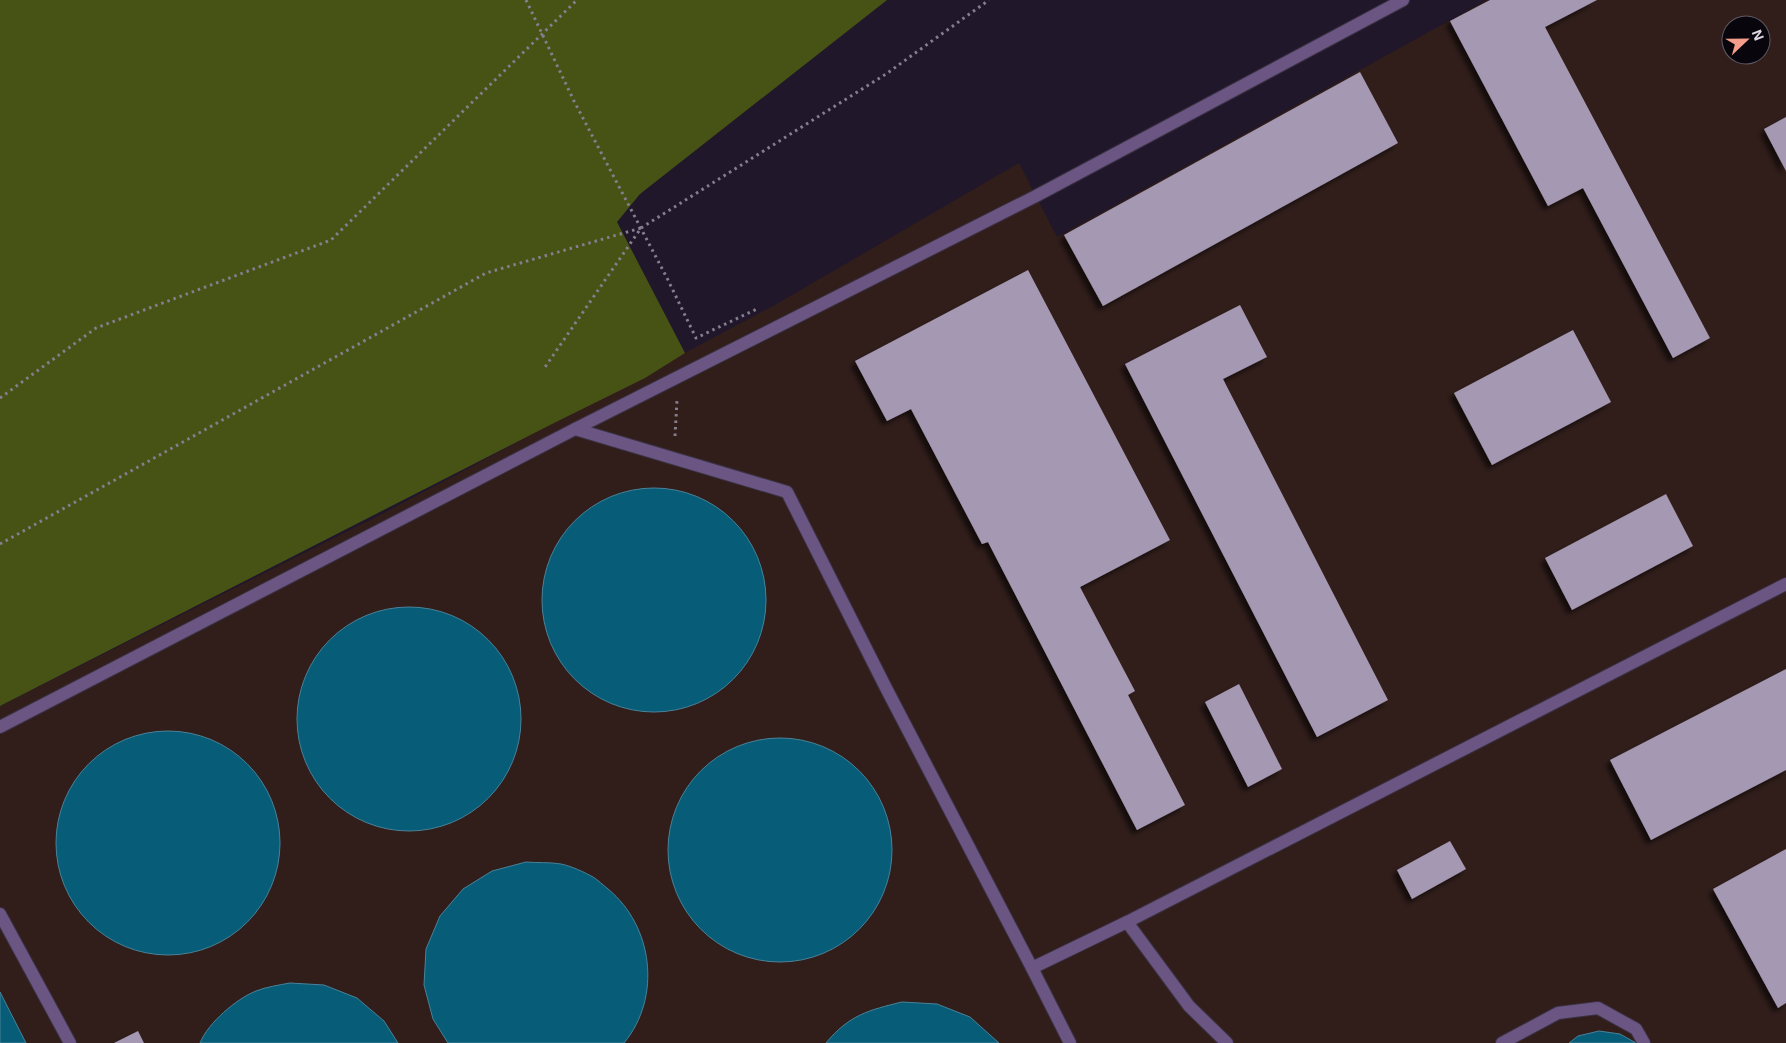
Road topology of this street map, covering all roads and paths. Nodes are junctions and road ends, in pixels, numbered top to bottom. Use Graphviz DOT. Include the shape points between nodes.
graph roads {
  1 [pos="526,0"];
  2 [pos="577,0"];
  3 [pos="989,0"];
  4 [pos="1402,0"];
  5 [pos="542,35"];
  6 [pos="641,228"];
  7 [pos="759,308"];
  8 [pos="543,370"];
  9 [pos="679,377"];
  10 [pos="0,398"];
  11 [pos="575,430"];
  12 [pos="673,458"];
  13 [pos="0,544"];
  14 [pos="1786,584"];
  15 [pos="0,727"];
  16 [pos="0,914"];
  17 [pos="1127,922"];
  18 [pos="1032,968"];
  19 [pos="70,1043"];
  20 [pos="1070,1043"];
  21 [pos="1227,1043"];
  22 [pos="1502,1043"];
  23 [pos="1644,1043"];
  1 -- 5 [label="path"];
  2 -- 5 [label="path"];
  3 -- 6 [label="path" via="886,74"];
  4 -- 9 [label="lane" via="1036,196"];
  5 -- 6 [label="path"];
  5 -- 10 [label="path" via="331,240 96,328"];
  6 -- 7 [label="path" via="696,338"];
  6 -- 8 [label="path"];
  6 -- 13 [label="path" via="486,273"];
  9 -- 11 [label="lane"];
  9 -- 12 [label="path"];
  11 -- 12 [label="lane"];
  11 -- 15 [label="lane"];
  12 -- 18 [label="lane" via="787,492"];
  14 -- 17 [label="lane"];
  16 -- 19 [label="lane"];
  17 -- 18 [label="lane"];
  17 -- 21 [label="lane" via="1189,1006"];
  18 -- 20 [label="lane"];
  22 -- 23 [label="lane" via="1558,1013 1598,1008 1636,1029"];
}
